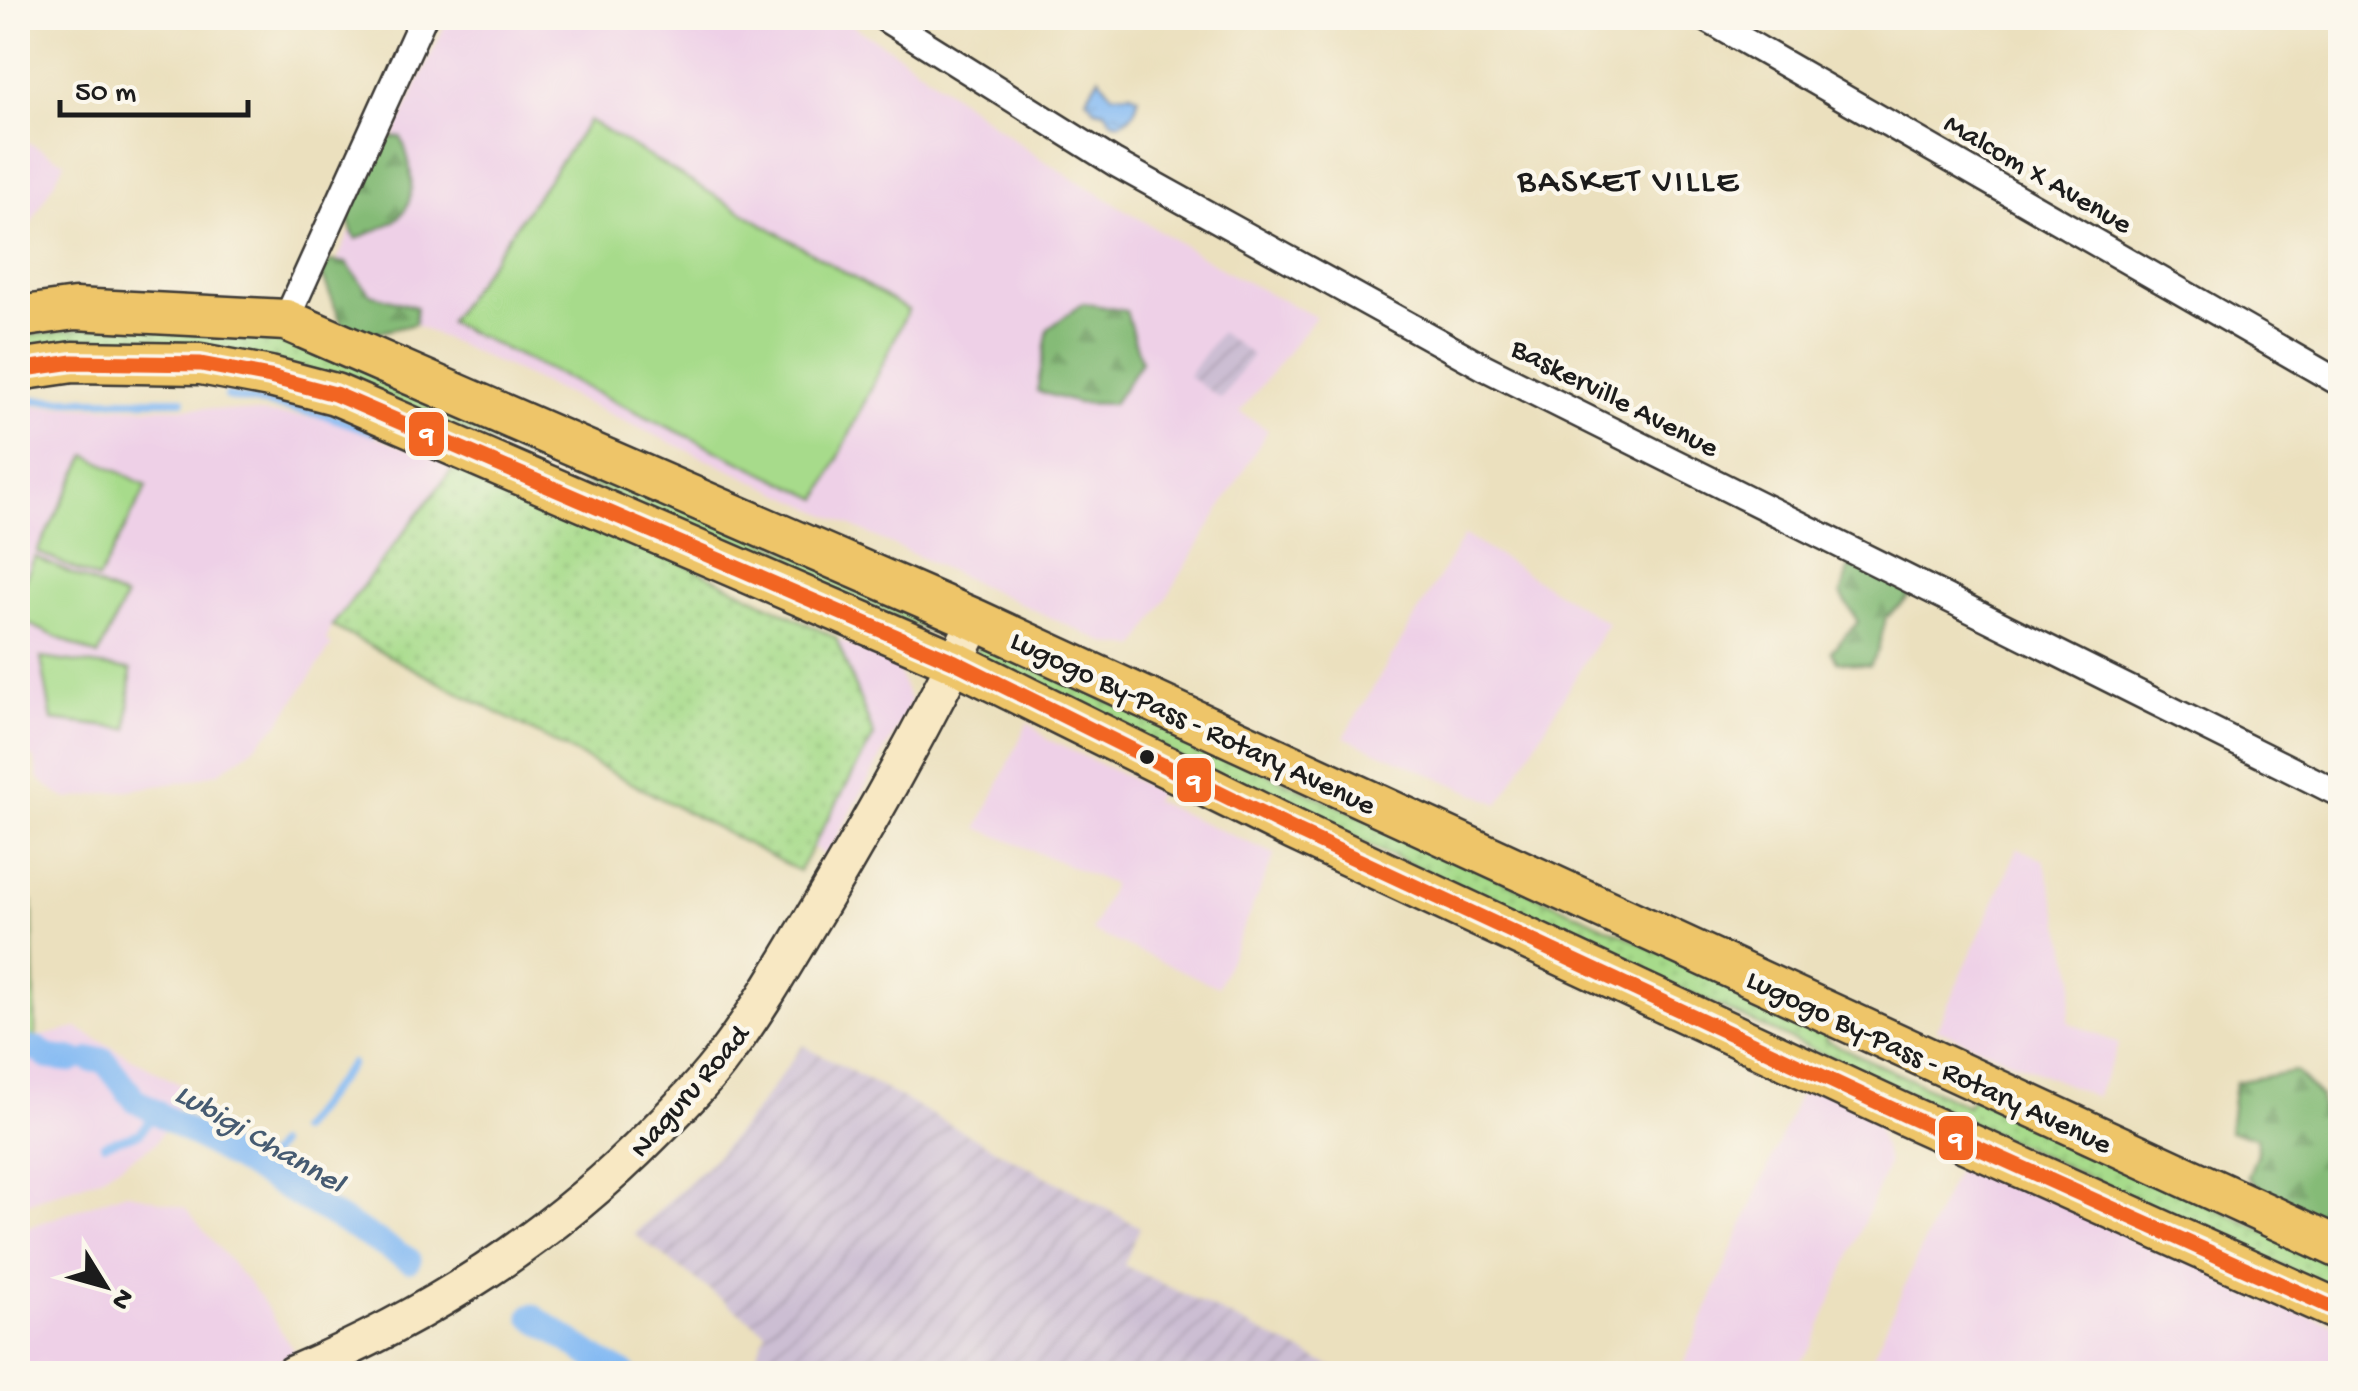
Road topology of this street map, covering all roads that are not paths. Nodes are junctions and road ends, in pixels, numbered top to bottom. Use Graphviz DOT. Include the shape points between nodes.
graph roads {
  1 [pos="423,18"];
  2 [pos="884,18"];
  3 [pos="1705,18"];
  4 [pos="1735,25"];
  5 [pos="18,317"];
  6 [pos="286,320"];
  7 [pos="18,370"];
  8 [pos="2340,383"];
  9 [pos="976,620"];
  10 [pos="955,662"];
  11 [pos="2340,794"];
  12 [pos="2340,1248"];
  13 [pos="2340,1311"];
  14 [pos="292,1374"];
  1 -- 6 [label="street"];
  2 -- 11 [label="street, Baskerville Avenue" via="1115,163 1484,367"];
  3 -- 4 [label="street, Malcom X Avenue"];
  4 -- 8 [label="street, Malcom X Avenue"];
  5 -- 6 [label="main road, Lugogo By-Pass - Rotary Avenue" via="75,309"];
  6 -- 9 [label="main road, Lugogo By-Pass - Rotary Avenue"];
  7 -- 10 [label="main road, Lugogo By-Pass - Rotary Avenue" via="73,362 201,364 335,394"];
  9 -- 10 [label="street, Naguru Road"];
  9 -- 12 [label="main road, Lugogo By-Pass - Rotary Avenue"];
  10 -- 13 [label="main road, Lugogo By-Pass - Rotary Avenue" via="1294,830"];
  10 -- 14 [label="street, Naguru Road" via="764,999 675,1112 553,1226 450,1296"];
}
